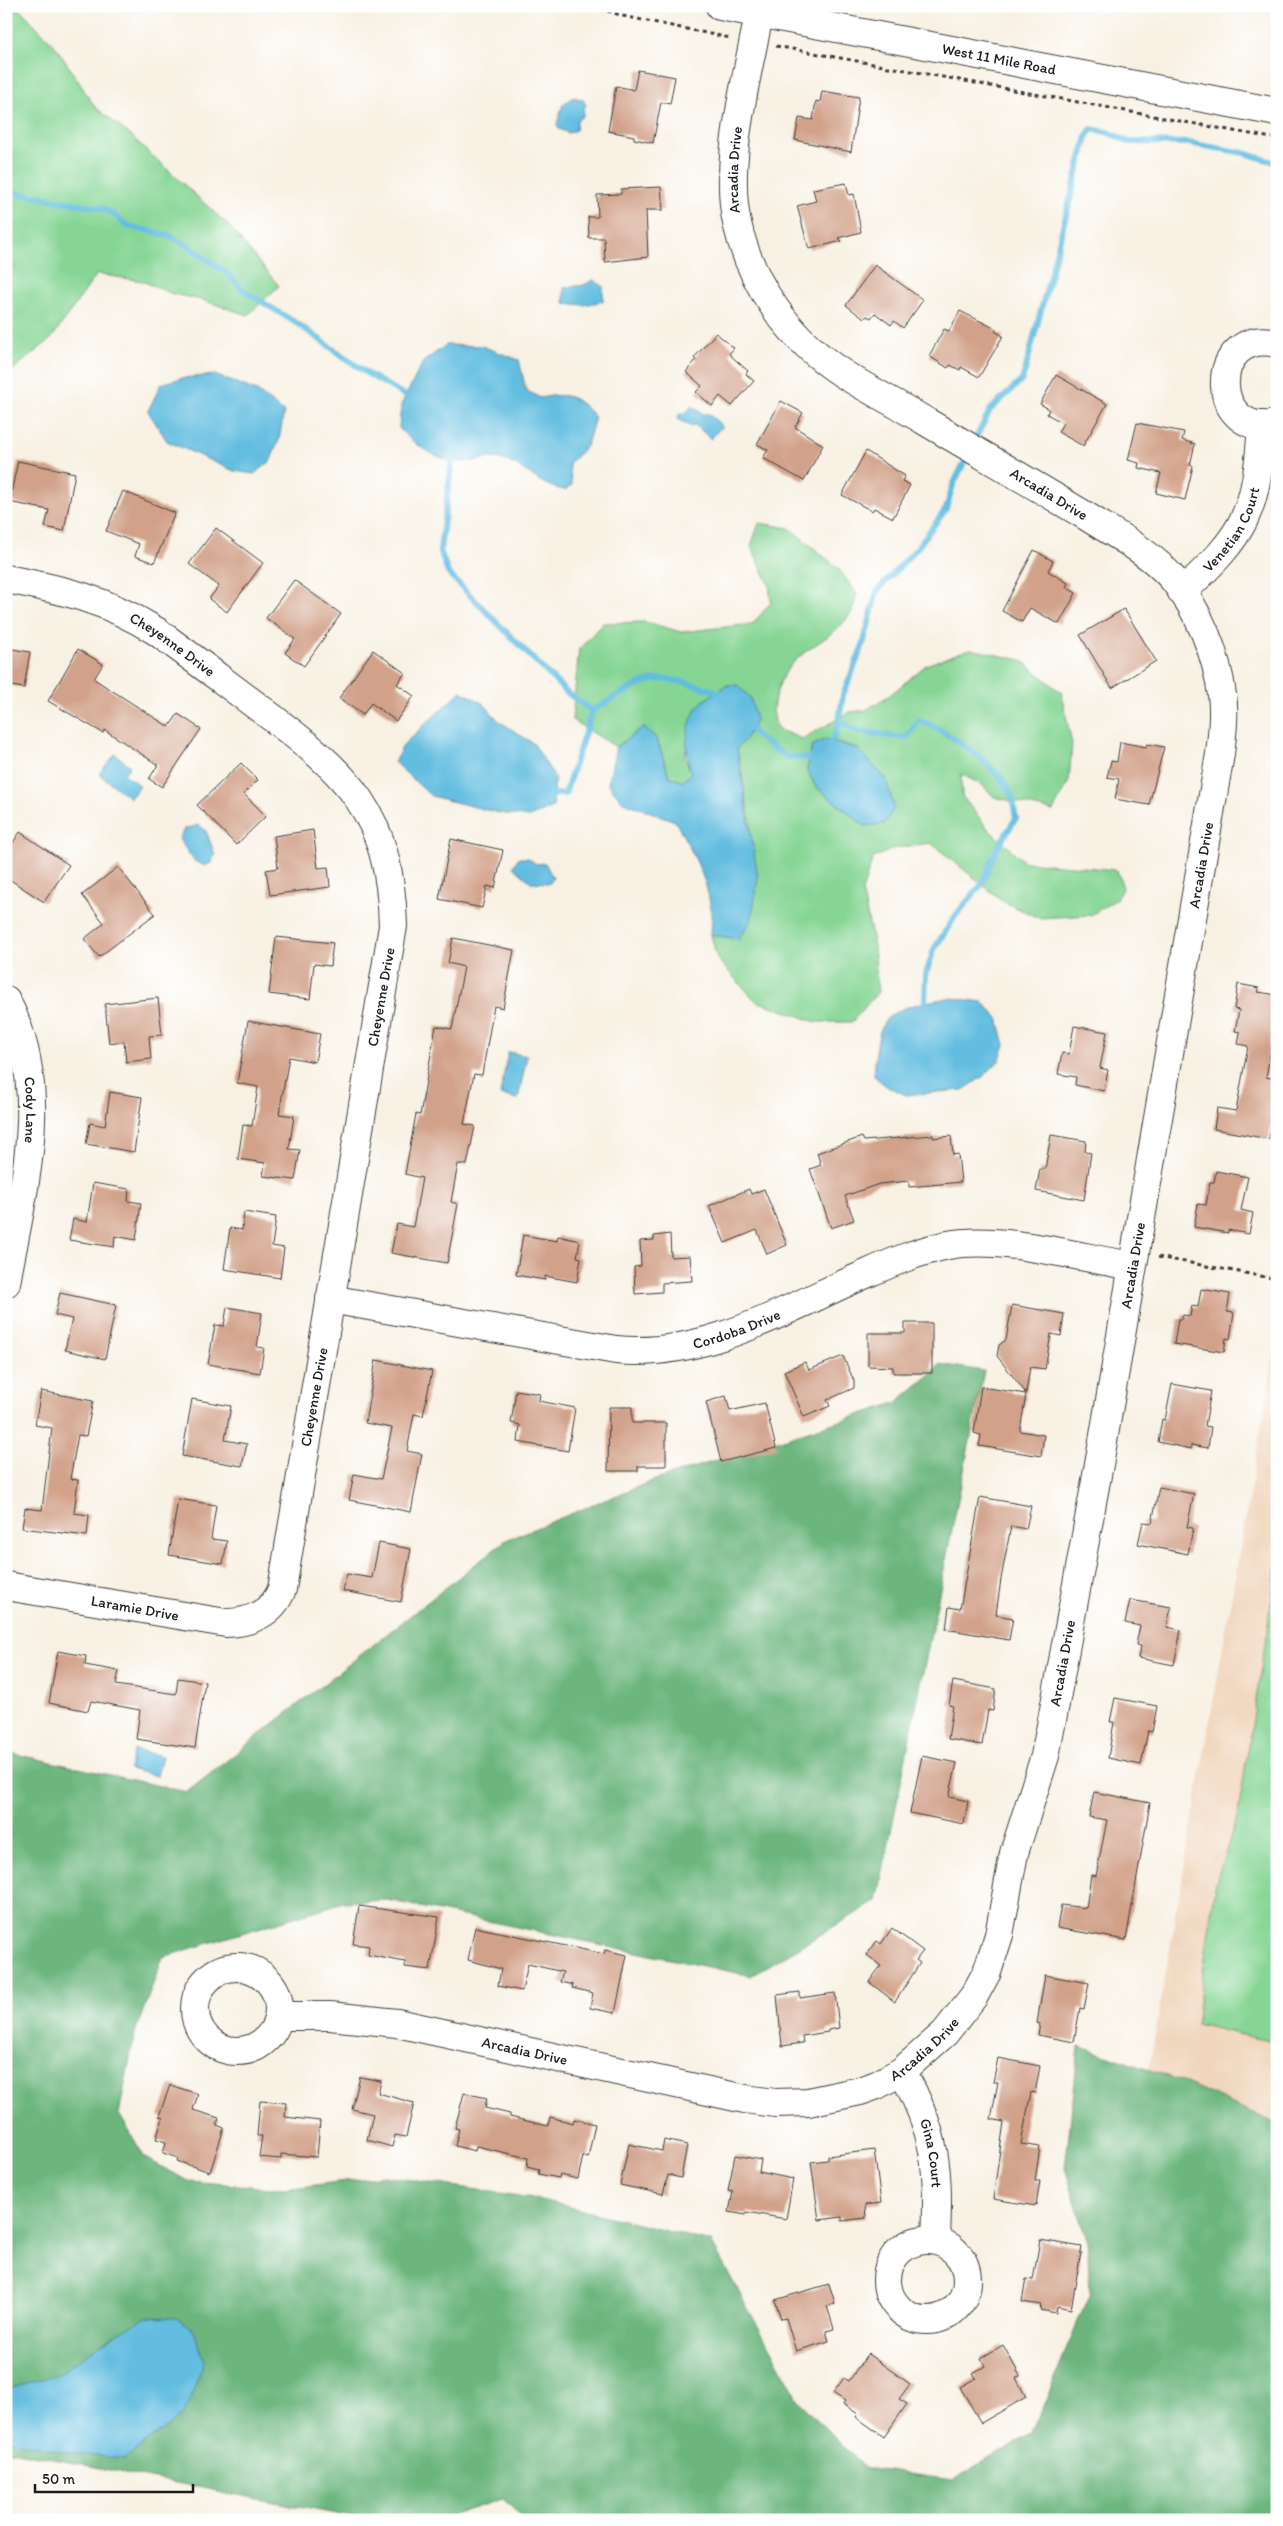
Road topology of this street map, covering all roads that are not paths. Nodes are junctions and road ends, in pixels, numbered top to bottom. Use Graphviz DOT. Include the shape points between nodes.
graph roads {
  1 [pos="720,6"];
  2 [pos="758,14"];
  3 [pos="1277,112"];
  4 [pos="1277,343"];
  5 [pos="1269,424"];
  6 [pos="6,578"];
  7 [pos="1182,592"];
  8 [pos="6,1000"];
  9 [pos="1133,1256"];
  10 [pos="6,1283"];
  11 [pos="330,1299"];
  12 [pos="6,1586"];
  13 [pos="264,1614"];
  14 [pos="279,2016"];
  15 [pos="902,2071"];
  16 [pos="936,2240"];
  1 -- 2 [label="street, West 11 Mile Road"];
  2 -- 3 [label="street, West 11 Mile Road"];
  2 -- 7 [label="street, Arcadia Drive" via="738,129 733,172 734,198 736,221 744,248 775,310 806,345 843,374 1135,547 1163,568"];
  4 -- 5 [label="street" via="1254,343 1241,349 1225,372 1227,401 1236,413 1247,421"];
  5 -- 7 [label="street, Venetian Court" via="1248,515 1220,557"];
  6 -- 11 [label="street, Cheyenne Drive" via="85,596 156,631 326,760 356,794 376,831 392,888 393,926"];
  7 -- 9 [label="street, Arcadia Drive" via="1215,662 1222,696 1223,723 1219,764"];
  8 -- 10 [label="street, Cody Lane" via="23,1041 33,1102 32,1136"];
  9 -- 11 [label="street, Cordoba Drive" via="985,1242 948,1245 896,1261 730,1334 663,1351 616,1350"];
  9 -- 15 [label="street, Arcadia Drive" via="1100,1459 1045,1756 1014,1853 999,1935 988,1972 959,2018"];
  11 -- 13 [label="street, Cheyenne Drive" via="282,1589"];
  12 -- 13 [label="street, Laramie Drive" via="226,1623 246,1622"];
  14 -- 15 [label="street, Arcadia Drive" via="330,2016 397,2023 775,2103 808,2102 851,2094"];
  15 -- 16 [label="street, Gina Court" via="919,2101 931,2133 937,2182"];
}
